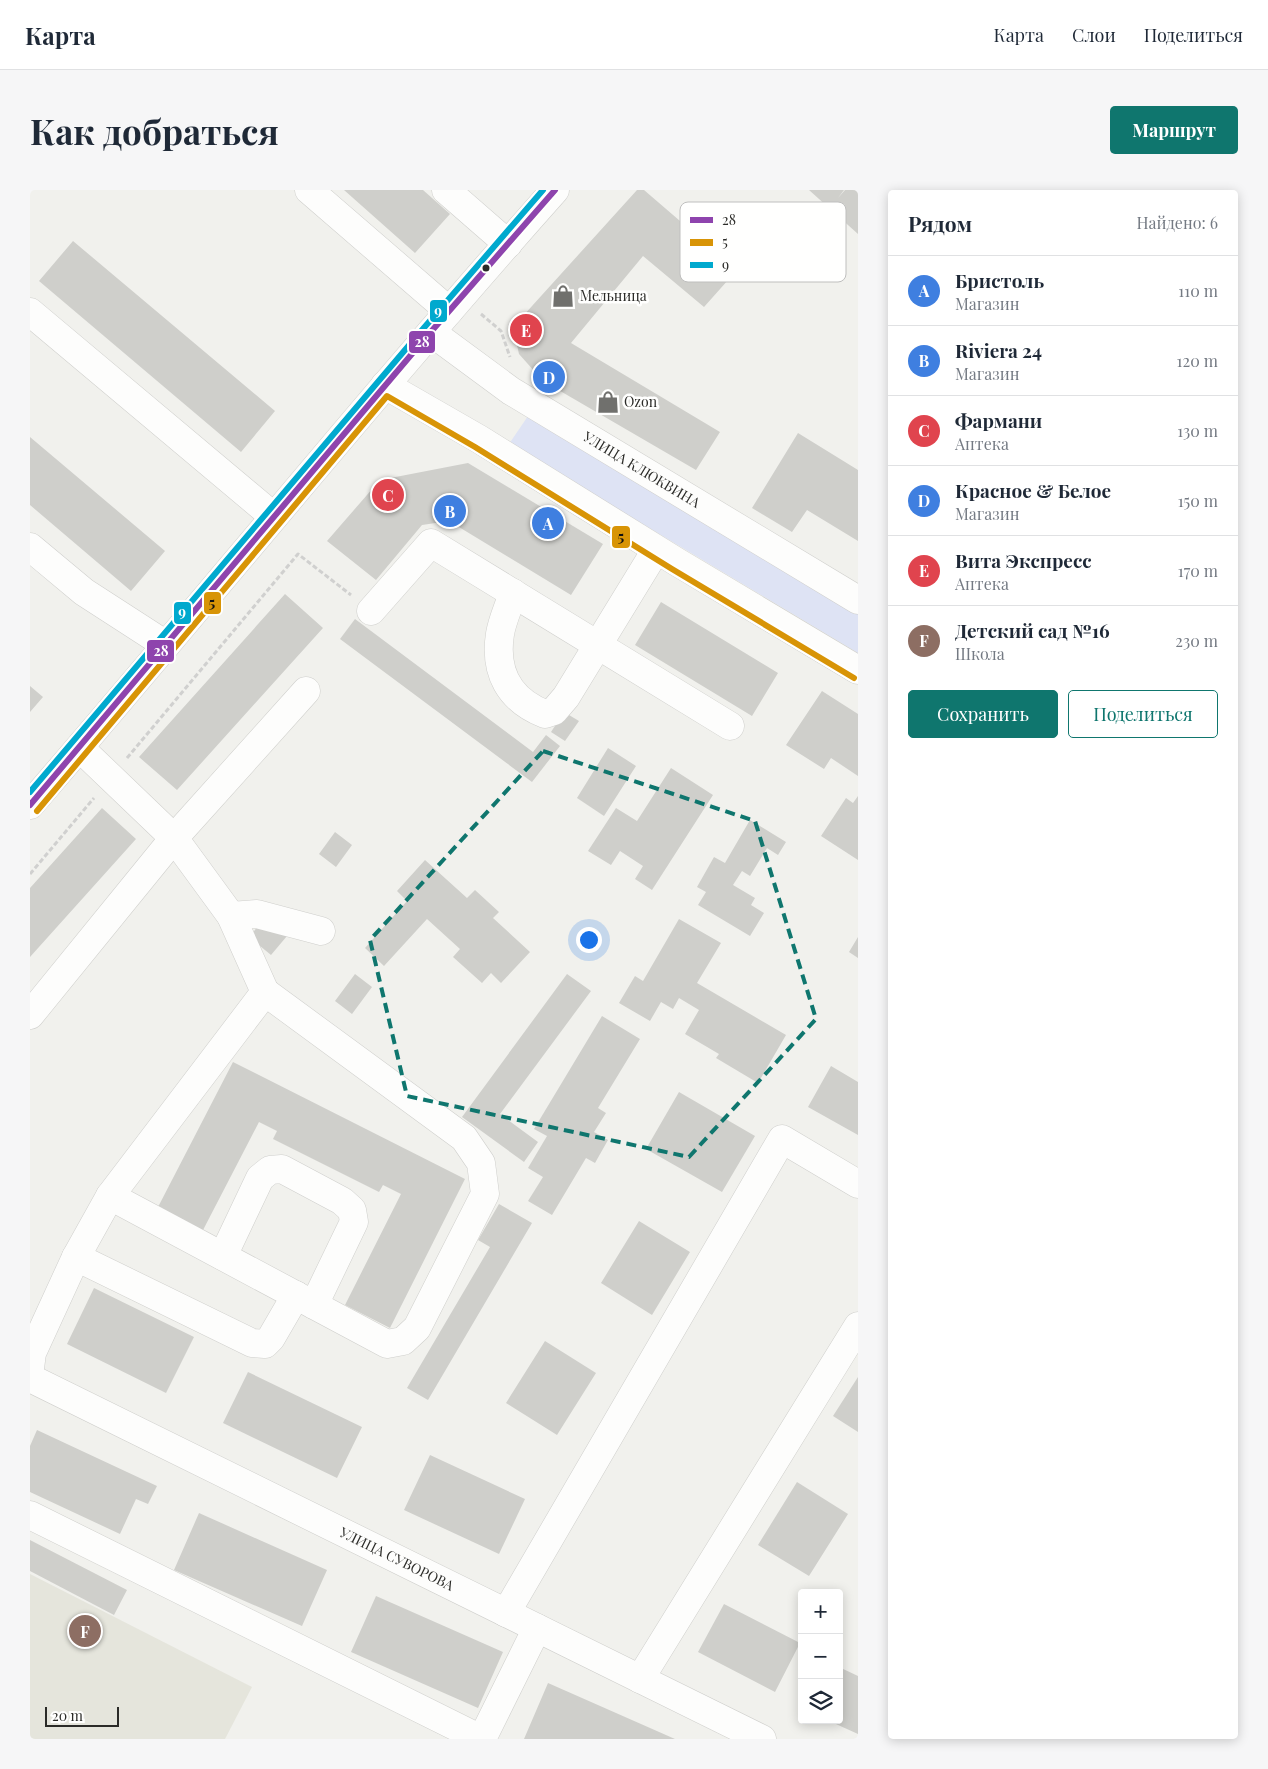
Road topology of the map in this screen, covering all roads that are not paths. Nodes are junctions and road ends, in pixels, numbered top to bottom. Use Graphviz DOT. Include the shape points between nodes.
graph roads {
  1 [pos="309,190"];
  2 [pos="446,190"];
  3 [pos="555,190"];
  4 [pos="508,244"];
  5 [pos="449,311"];
  6 [pos="30,312"];
  7 [pos="431,332"];
  8 [pos="385,385"];
  9 [pos="273,516"];
  10 [pos="30,547"];
  11 [pos="656,550"];
  12 [pos="513,593"];
  13 [pos="858,600"];
  14 [pos="371,610"];
  15 [pos="166,645"];
  16 [pos="598,645"];
  17 [pos="858,670"];
  18 [pos="306,691"];
  19 [pos="730,726"];
  20 [pos="80,748"];
  21 [pos="30,805"];
  22 [pos="174,838"];
  23 [pos="231,916"];
  24 [pos="321,931"];
  25 [pos="265,992"];
  26 [pos="30,1015"];
  27 [pos="858,1184"];
  28 [pos="110,1196"];
  29 [pos="223,1256"];
  30 [pos="76,1257"];
  31 [pos="305,1300"];
  32 [pos="858,1326"];
  33 [pos="30,1368"];
  34 [pos="30,1378"];
  35 [pos="30,1515"];
  36 [pos="506,1612"];
  37 [pos="537,1628"];
  38 [pos="640,1679"];
  39 [pos="481,1739"];
  40 [pos="762,1739"];
  1 -- 5 [label="street"];
  2 -- 4 [label="street"];
  3 -- 4 [label="street"];
  4 -- 5 [label="street"];
  5 -- 7 [label="street"];
  6 -- 9 [label="street"];
  7 -- 8 [label="street"];
  7 -- 13 [label="street, УЛИЦА КЛЮКВИНА" via="511,391"];
  8 -- 9 [label="street"];
  8 -- 11 [label="street" via="479,439"];
  9 -- 15 [label="street"];
  10 -- 15 [label="street" via="84,592"];
  11 -- 16 [label="street"];
  11 -- 17 [label="street"];
  12 -- 14 [label="street" via="431,543"];
  12 -- 16 [label="street"];
  12 -- 16 [label="street" via="500,634 499,667 507,686 534,710 545,714 554,711"];
  15 -- 20 [label="street"];
  16 -- 19 [label="street"];
  18 -- 22 [label="street"];
  20 -- 21 [label="street"];
  20 -- 22 [label="street"];
  22 -- 23 [label="street"];
  22 -- 26 [label="street"];
  23 -- 24 [label="street" via="257,914"];
  23 -- 25 [label="street"];
  25 -- 28 [label="street"];
  25 -- 31 [label="street" via="464,1138 481,1163 485,1194 417,1328 403,1341 387,1344"];
  27 -- 36 [label="street" via="782,1139"];
  28 -- 29 [label="street"];
  28 -- 30 [label="street"];
  29 -- 31 [label="street"];
  29 -- 31 [label="street" via="260,1178 270,1170 282,1169 342,1201 352,1210 354,1222"];
  30 -- 31 [label="street" via="252,1344 265,1344"];
  30 -- 33 [label="street" via="32,1353"];
  32 -- 38 [label="street"];
  34 -- 36 [label="street, УЛИЦА СУВОРОВА"];
  35 -- 39 [label="street"];
  36 -- 37 [label="street, УЛИЦА СУВОРОВА"];
  37 -- 38 [label="street, УЛИЦА СУВОРОВА"];
  37 -- 39 [label="street"];
  38 -- 40 [label="street, УЛИЦА СУВОРОВА"];
}
